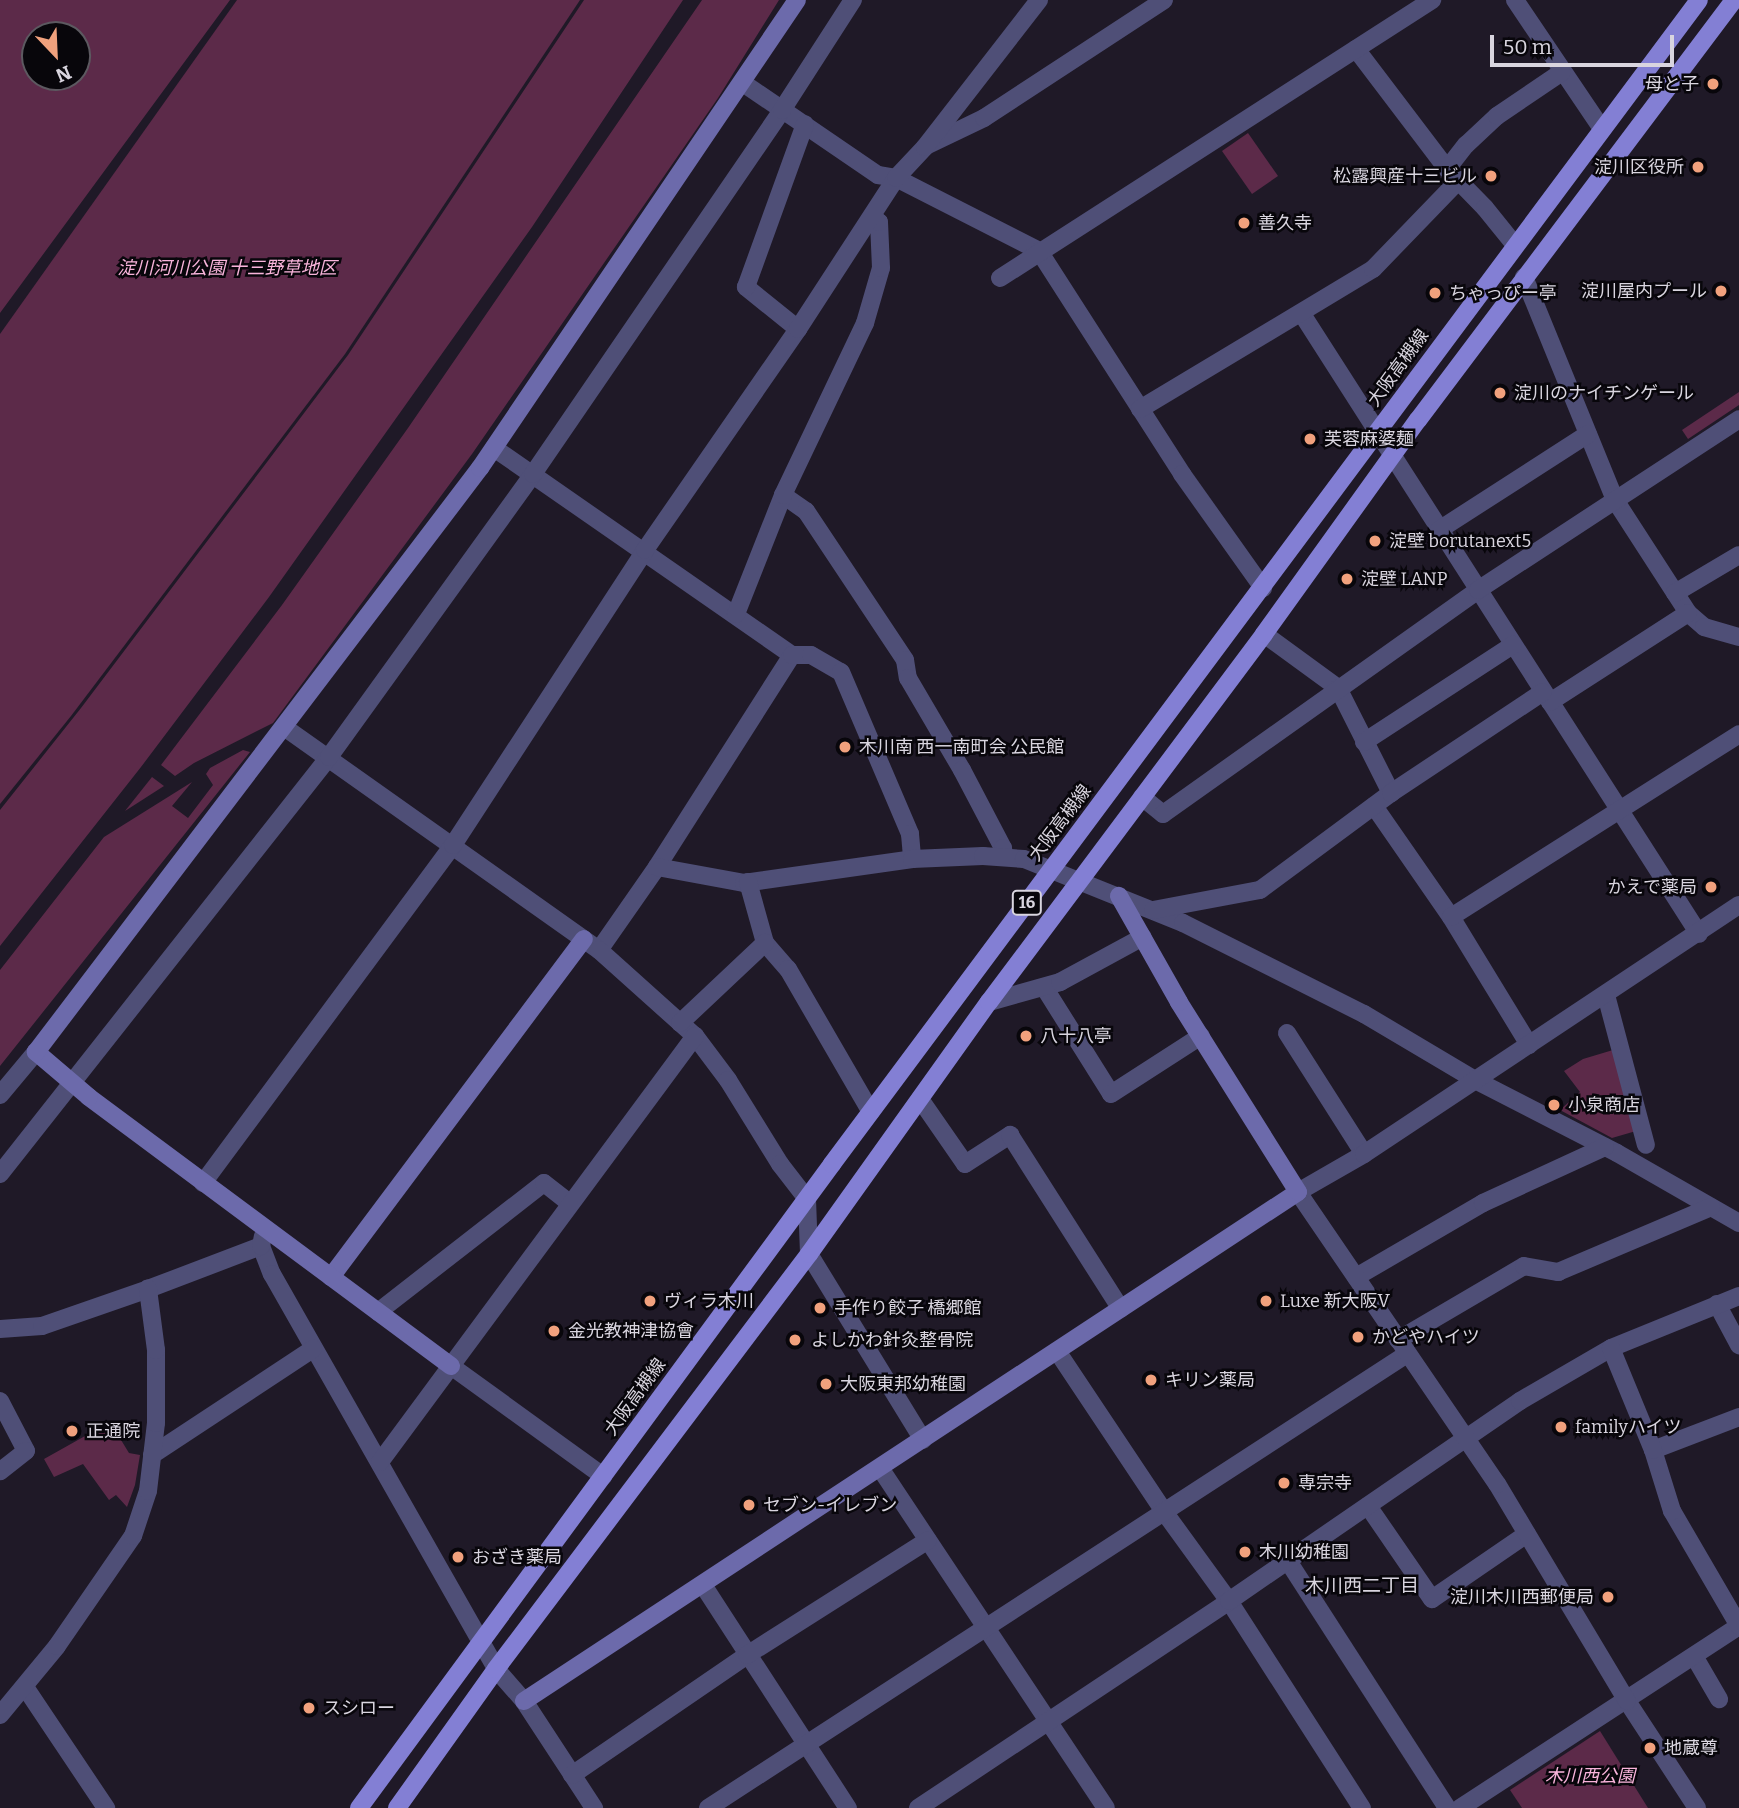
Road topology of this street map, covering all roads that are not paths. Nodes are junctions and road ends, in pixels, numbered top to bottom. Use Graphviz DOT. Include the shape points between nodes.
graph roads {
  1 [pos="797,0"];
  2 [pos="853,0"];
  3 [pos="1039,0"];
  4 [pos="1164,0"];
  5 [pos="1432,0"];
  6 [pos="1515,0"];
  7 [pos="1699,0"];
  8 [pos="1734,0"];
  9 [pos="1356,49"];
  10 [pos="1562,72"];
  11 [pos="743,82"];
  12 [pos="782,110"];
  13 [pos="805,124"];
  14 [pos="1602,128"];
  15 [pos="925,147"];
  16 [pos="1452,175"];
  17 [pos="896,177"];
  18 [pos="872,218"];
  19 [pos="1515,245"];
  20 [pos="1039,251"];
  21 [pos="1524,277"];
  22 [pos="1000,278"];
  23 [pos="1302,314"];
  24 [pos="798,329"];
  25 [pos="1140,409"];
  26 [pos="1739,419"];
  27 [pos="1377,433"];
  28 [pos="1588,434"];
  29 [pos="494,448"];
  30 [pos="1392,456"];
  31 [pos="533,474"];
  32 [pos="783,495"];
  33 [pos="1615,500"];
  34 [pos="1439,530"];
  35 [pos="645,550"];
  36 [pos="1739,555"];
  37 [pos="1263,588"];
  38 [pos="1478,590"];
  39 [pos="1675,593"];
  40 [pos="1688,613"];
  41 [pos="736,614"];
  42 [pos="1264,634"];
  43 [pos="1739,638"];
  44 [pos="1513,645"];
  45 [pos="792,655"];
  46 [pos="1338,688"];
  47 [pos="1546,697"];
  48 [pos="284,727"];
  49 [pos="1739,734"];
  50 [pos="1364,742"];
  51 [pos="328,757"];
  52 [pos="1391,793"];
  53 [pos="1142,797"];
  54 [pos="1374,806"];
  55 [pos="1619,810"];
  56 [pos="453,845"];
  57 [pos="1004,856"];
  58 [pos="912,859"];
  59 [pos="657,867"];
  60 [pos="1051,870"];
  61 [pos="1079,881"];
  62 [pos="748,882"];
  63 [pos="1119,897"];
  64 [pos="1739,905"];
  65 [pos="1153,910"];
  66 [pos="1451,917"];
  67 [pos="1699,934"];
  68 [pos="1143,937"];
  69 [pos="583,939"];
  70 [pos="765,943"];
  71 [pos="599,950"];
  72 [pos="1044,988"];
  73 [pos="1606,995"];
  74 [pos="989,1002"];
  75 [pos="680,1023"];
  76 [pos="1287,1033"];
  77 [pos="695,1036"];
  78 [pos="1201,1036"];
  79 [pos="1530,1045"];
  80 [pos="36,1052"];
  81 [pos="1477,1081"];
  82 [pos="73,1083"];
  83 [pos="0,1096"];
  84 [pos="919,1099"];
  85 [pos="871,1112"];
  86 [pos="1646,1145"];
  87 [pos="1605,1147"];
  88 [pos="1364,1154"];
  89 [pos="0,1174"];
  90 [pos="203,1183"];
  91 [pos="1298,1192"];
  92 [pos="807,1199"];
  93 [pos="570,1203"];
  94 [pos="1711,1207"];
  95 [pos="1739,1223"];
  96 [pos="263,1238"];
  97 [pos="809,1254"];
  98 [pos="331,1277"];
  99 [pos="1356,1278"];
  100 [pos="148,1289"];
  101 [pos="1739,1296"];
  102 [pos="1717,1304"];
  103 [pos="1121,1309"];
  104 [pos="378,1312"];
  105 [pos="0,1328"];
  106 [pos="1739,1345"];
  107 [pos="1402,1347"];
  108 [pos="1611,1348"];
  109 [pos="313,1349"];
  110 [pos="1057,1351"];
  111 [pos="451,1366"];
  112 [pos="0,1401"];
  113 [pos="1739,1417"];
  114 [pos="923,1440"];
  115 [pos="1465,1440"];
  116 [pos="1653,1450"];
  117 [pos="152,1455"];
  118 [pos="380,1462"];
  119 [pos="880,1468"];
  120 [pos="0,1471"];
  121 [pos="603,1476"];
  122 [pos="1368,1506"];
  123 [pos="1165,1513"];
  124 [pos="1527,1534"];
  125 [pos="928,1540"];
  126 [pos="1288,1561"];
  127 [pos="703,1585"];
  128 [pos="1229,1601"];
  129 [pos="1739,1626"];
  130 [pos="986,1627"];
  131 [pos="481,1640"];
  132 [pos="747,1655"];
  133 [pos="1694,1656"];
  134 [pos="496,1669"];
  135 [pos="25,1687"];
  136 [pos="1719,1699"];
  137 [pos="524,1701"];
  138 [pos="1627,1701"];
  139 [pos="0,1715"];
  140 [pos="1049,1722"];
  141 [pos="805,1744"];
  142 [pos="572,1775"];
  143 [pos="1465,1807"];
  144 [pos="106,1808"];
  145 [pos="359,1808"];
  146 [pos="397,1808"];
  147 [pos="594,1808"];
  148 [pos="708,1808"];
  149 [pos="848,1808"];
  150 [pos="918,1808"];
  151 [pos="1106,1808"];
  152 [pos="1362,1808"];
  153 [pos="1447,1808"];
  154 [pos="1697,1808"];
  1 -- 11 [label="street"];
  2 -- 12 [label="street"];
  3 -- 15 [label="street"];
  4 -- 15 [label="street" via="985,118"];
  5 -- 9 [label="street"];
  6 -- 10 [label="street"];
  7 -- 14 [label="main road, 大阪高槻線 / 16"];
  8 -- 21 [label="main road, 16"];
  9 -- 16 [label="street"];
  9 -- 20 [label="street"];
  10 -- 14 [label="street"];
  10 -- 16 [label="street" via="1497,116 1466,145"];
  11 -- 12 [label="street"];
  11 -- 29 [label="street"];
  12 -- 13 [label="street"];
  12 -- 31 [label="street"];
  13 -- 17 [label="street" via="878,175"];
  13 -- 24 [label="street" via="746,287"];
  14 -- 19 [label="main road, 大阪高槻線 / 16"];
  15 -- 17 [label="street"];
  16 -- 19 [label="street"];
  16 -- 23 [label="street" via="1373,269"];
  17 -- 18 [label="street"];
  17 -- 20 [label="street"];
  18 -- 24 [label="street"];
  18 -- 32 [label="street" via="878,222 881,268 865,323"];
  19 -- 27 [label="main road, 大阪高槻線 / 16"];
  20 -- 22 [label="street"];
  20 -- 25 [label="street"];
  21 -- 28 [label="street"];
  21 -- 30 [label="main road, 16"];
  23 -- 25 [label="street"];
  23 -- 27 [label="street"];
  24 -- 35 [label="street"];
  25 -- 37 [label="street"];
  26 -- 33 [label="street"];
  27 -- 30 [label="street"];
  27 -- 37 [label="main road, 大阪高槻線 / 16"];
  28 -- 33 [label="street"];
  28 -- 34 [label="street"];
  29 -- 31 [label="street"];
  29 -- 48 [label="street"];
  30 -- 34 [label="street"];
  30 -- 42 [label="main road, 16"];
  31 -- 35 [label="street"];
  31 -- 51 [label="street"];
  32 -- 41 [label="street"];
  32 -- 57 [label="street" via="806,511 905,660 908,678"];
  33 -- 38 [label="street"];
  33 -- 39 [label="street"];
  34 -- 38 [label="street"];
  35 -- 41 [label="street"];
  35 -- 56 [label="street"];
  36 -- 39 [label="street"];
  37 -- 60 [label="main road, 大阪高槻線 / 16"];
  38 -- 44 [label="street"];
  38 -- 46 [label="street"];
  39 -- 40 [label="street"];
  40 -- 43 [label="street" via="1704,627"];
  40 -- 47 [label="street"];
  41 -- 45 [label="street"];
  42 -- 46 [label="street"];
  42 -- 53 [label="main road, 16"];
  44 -- 47 [label="street"];
  44 -- 50 [label="street"];
  45 -- 58 [label="street" via="811,654 841,672 910,834"];
  45 -- 59 [label="street"];
  46 -- 50 [label="street"];
  46 -- 53 [label="street" via="1163,814"];
  47 -- 52 [label="street"];
  47 -- 55 [label="street"];
  48 -- 51 [label="street"];
  48 -- 80 [label="street"];
  49 -- 55 [label="street"];
  50 -- 52 [label="street"];
  51 -- 56 [label="street"];
  51 -- 82 [label="street"];
  52 -- 54 [label="street"];
  53 -- 61 [label="main road, 16"];
  54 -- 65 [label="street" via="1260,890"];
  54 -- 66 [label="street"];
  55 -- 66 [label="street"];
  55 -- 67 [label="street"];
  56 -- 69 [label="street"];
  56 -- 90 [label="street"];
  57 -- 58 [label="street"];
  57 -- 60 [label="street"];
  58 -- 62 [label="street"];
  59 -- 62 [label="street"];
  59 -- 71 [label="street"];
  60 -- 61 [label="street"];
  60 -- 85 [label="main road, 大阪高槻線 / 16"];
  61 -- 63 [label="street"];
  61 -- 74 [label="main road, 16"];
  62 -- 70 [label="street"];
  63 -- 65 [label="street"];
  63 -- 68 [label="street"];
  64 -- 67 [label="street"];
  65 -- 81 [label="street" via="1364,1014"];
  66 -- 79 [label="street"];
  67 -- 73 [label="street"];
  68 -- 72 [label="street"];
  68 -- 78 [label="street"];
  69 -- 71 [label="street"];
  69 -- 98 [label="street"];
  70 -- 75 [label="street"];
  70 -- 85 [label="street" via="788,969"];
  71 -- 75 [label="street"];
  72 -- 74 [label="street"];
  72 -- 78 [label="street" via="1111,1094"];
  73 -- 79 [label="street"];
  73 -- 86 [label="street"];
  74 -- 84 [label="main road, 16"];
  75 -- 77 [label="street"];
  76 -- 88 [label="street"];
  77 -- 92 [label="street"];
  77 -- 93 [label="street"];
  78 -- 91 [label="street"];
  79 -- 81 [label="street"];
  80 -- 82 [label="street"];
  80 -- 83 [label="street"];
  81 -- 87 [label="street"];
  81 -- 88 [label="street"];
  82 -- 89 [label="street"];
  82 -- 90 [label="street"];
  84 -- 97 [label="main road, 16"];
  84 -- 103 [label="street" via="965,1164 1010,1135"];
  85 -- 92 [label="main road, 大阪高槻線 / 16"];
  87 -- 94 [label="street"];
  87 -- 99 [label="street" via="1483,1203"];
  88 -- 91 [label="street"];
  90 -- 96 [label="street"];
  91 -- 99 [label="street"];
  91 -- 103 [label="street"];
  92 -- 97 [label="street"];
  92 -- 121 [label="main road, 大阪高槻線 / 16"];
  93 -- 104 [label="street" via="544,1183"];
  93 -- 111 [label="street"];
  94 -- 95 [label="street"];
  94 -- 107 [label="street" via="1558,1272 1524,1266"];
  96 -- 98 [label="street" via="301,1252"];
  96 -- 100 [label="street"];
  96 -- 109 [label="street" via="272,1274"];
  97 -- 114 [label="street"];
  97 -- 134 [label="main road, 16"];
  98 -- 104 [label="street"];
  99 -- 107 [label="street"];
  100 -- 105 [label="street" via="42,1326"];
  100 -- 117 [label="street" via="156,1350"];
  101 -- 102 [label="street"];
  102 -- 106 [label="street"];
  102 -- 108 [label="street"];
  103 -- 110 [label="street"];
  104 -- 111 [label="street"];
  107 -- 115 [label="street"];
  107 -- 123 [label="street"];
  108 -- 115 [label="street" via="1520,1401"];
  108 -- 116 [label="street"];
  109 -- 117 [label="street"];
  109 -- 118 [label="street"];
  110 -- 114 [label="street"];
  110 -- 123 [label="street"];
  111 -- 118 [label="street"];
  111 -- 121 [label="street"];
  112 -- 120 [label="street" via="26,1451"];
  113 -- 116 [label="street"];
  114 -- 119 [label="street"];
  115 -- 122 [label="street"];
  115 -- 124 [label="street"];
  116 -- 129 [label="street" via="1672,1511"];
  117 -- 135 [label="street" via="148,1491 133,1536"];
  118 -- 131 [label="street"];
  119 -- 125 [label="street"];
  119 -- 127 [label="street"];
  121 -- 131 [label="main road, 大阪高槻線 / 16"];
  122 -- 124 [label="street" via="1432,1599"];
  122 -- 126 [label="street"];
  123 -- 128 [label="street"];
  123 -- 130 [label="street"];
  124 -- 138 [label="street"];
  125 -- 130 [label="street"];
  125 -- 132 [label="street"];
  126 -- 128 [label="street"];
  126 -- 153 [label="street"];
  127 -- 132 [label="street"];
  127 -- 137 [label="street"];
  128 -- 140 [label="street"];
  128 -- 152 [label="street"];
  129 -- 133 [label="street"];
  130 -- 140 [label="street"];
  130 -- 141 [label="street"];
  131 -- 134 [label="street"];
  131 -- 145 [label="main road, 大阪高槻線 / 16"];
  132 -- 141 [label="street"];
  132 -- 142 [label="street"];
  133 -- 136 [label="street"];
  133 -- 138 [label="street"];
  134 -- 137 [label="street"];
  134 -- 146 [label="main road, 16"];
  135 -- 139 [label="street"];
  135 -- 144 [label="street"];
  137 -- 142 [label="street"];
  138 -- 143 [label="street"];
  138 -- 154 [label="street"];
  140 -- 150 [label="street"];
  140 -- 151 [label="street"];
  141 -- 148 [label="street"];
  141 -- 149 [label="street"];
  142 -- 147 [label="street"];
}
